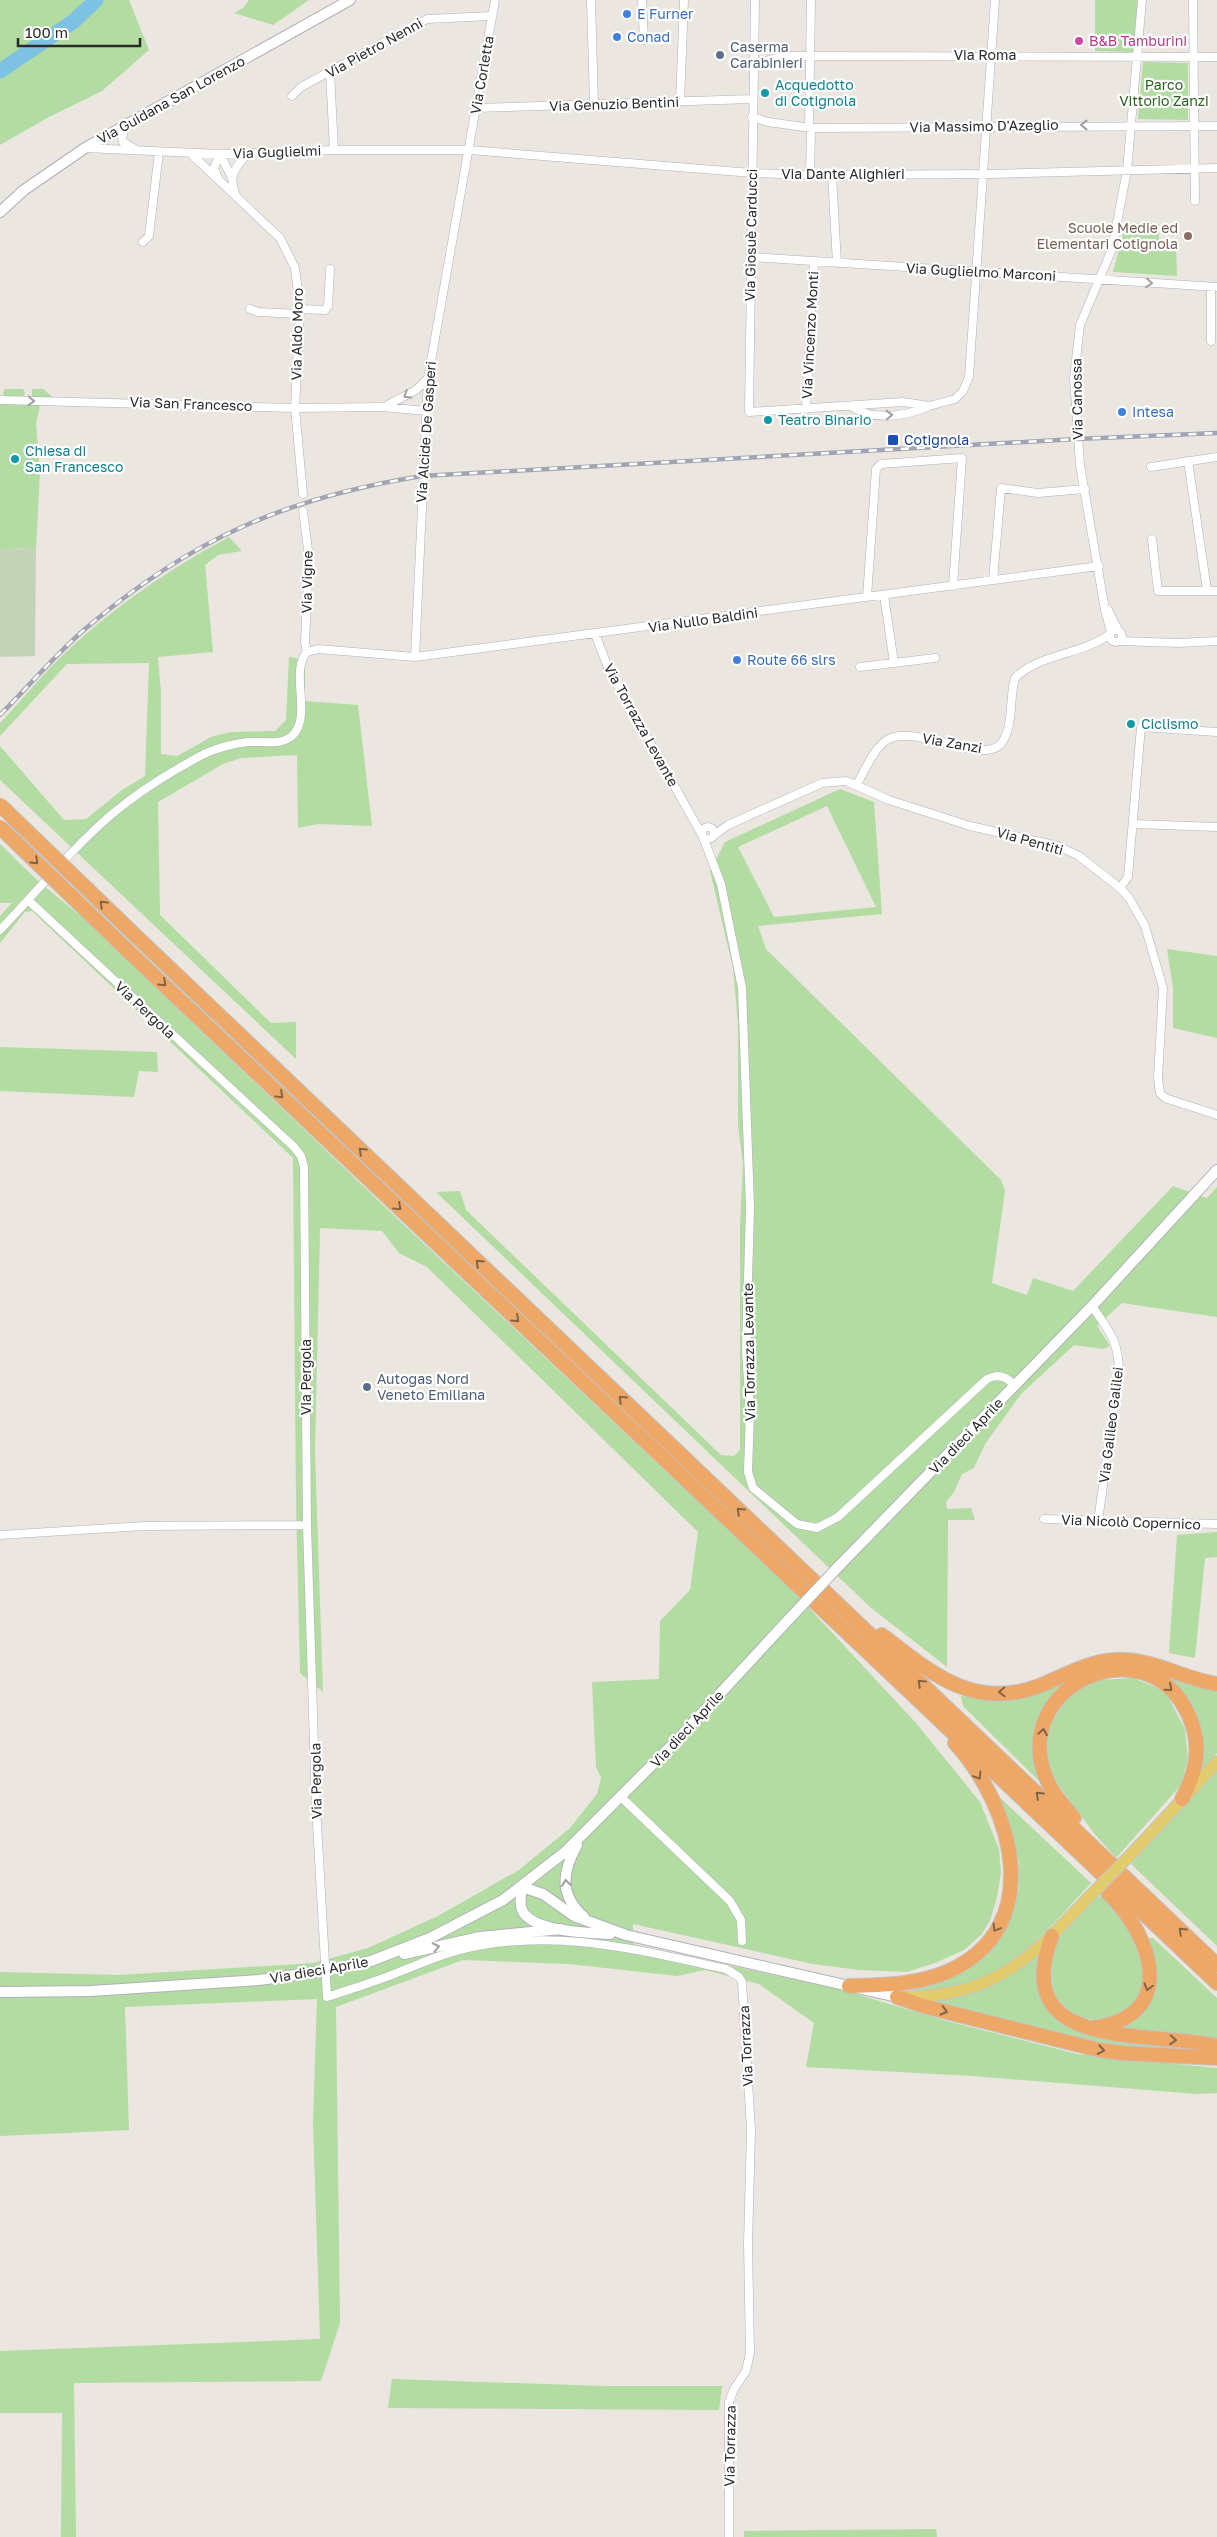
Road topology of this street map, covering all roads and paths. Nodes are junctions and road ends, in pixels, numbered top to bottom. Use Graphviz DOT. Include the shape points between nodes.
graph roads {
  1 [pos="350,0"];
  2 [pos="495,0"];
  3 [pos="591,0"];
  4 [pos="642,0"];
  5 [pos="684,0"];
  6 [pos="755,0"];
  7 [pos="812,0"];
  8 [pos="995,0"];
  9 [pos="1142,0"];
  10 [pos="1193,0"];
  11 [pos="492,16"];
  12 [pos="644,40"];
  13 [pos="993,55"];
  14 [pos="810,56"];
  15 [pos="1138,57"];
  16 [pos="1192,57"];
  17 [pos="1217,57"];
  18 [pos="753,64"];
  19 [pos="330,72"];
  20 [pos="292,96"];
  21 [pos="752,99"];
  22 [pos="680,102"];
  23 [pos="594,105"];
  24 [pos="476,108"];
  25 [pos="752,117"];
  26 [pos="126,124"];
  27 [pos="988,126"];
  28 [pos="1133,126"];
  29 [pos="1194,126"];
  30 [pos="1217,126"];
  31 [pos="810,127"];
  32 [pos="85,148"];
  33 [pos="334,150"];
  34 [pos="469,150"];
  35 [pos="144,152"];
  36 [pos="159,152"];
  37 [pos="190,153"];
  38 [pos="250,153"];
  39 [pos="220,154"];
  40 [pos="1217,168"];
  41 [pos="1193,169"];
  42 [pos="1127,170"];
  43 [pos="752,173"];
  44 [pos="982,173"];
  45 [pos="810,175"];
  46 [pos="832,175"];
  47 [pos="232,178"];
  48 [pos="220,181"];
  49 [pos="238,198"];
  50 [pos="1195,201"];
  51 [pos="0,212"];
  52 [pos="143,242"];
  53 [pos="750,257"];
  54 [pos="814,262"];
  55 [pos="837,263"];
  56 [pos="330,269"];
  57 [pos="974,271"];
  58 [pos="1101,279"];
  59 [pos="1214,287"];
  60 [pos="250,309"];
  61 [pos="300,311"];
  62 [pos="1211,340"];
  63 [pos="428,378"];
  64 [pos="0,400"];
  65 [pos="850,406"];
  66 [pos="929,406"];
  67 [pos="383,407"];
  68 [pos="295,408"];
  69 [pos="806,409"];
  70 [pos="426,411"];
  71 [pos="1217,457"];
  72 [pos="1188,461"];
  73 [pos="1151,467"];
  74 [pos="1085,489"];
  75 [pos="303,494"];
  76 [pos="303,511"];
  77 [pos="1152,539"];
  78 [pos="1099,566"];
  79 [pos="993,580"];
  80 [pos="953,586"];
  81 [pos="1207,590"];
  82 [pos="1217,591"];
  83 [pos="884,595"];
  84 [pos="867,598"];
  85 [pos="595,634"];
  86 [pos="1116,636"];
  87 [pos="1217,641"];
  88 [pos="307,652"];
  89 [pos="415,657"];
  90 [pos="935,658"];
  91 [pos="894,663"];
  92 [pos="860,667"];
  93 [pos="1217,732"];
  94 [pos="857,784"];
  95 [pos="0,804"];
  96 [pos="691,814"];
  97 [pos="1134,824"];
  98 [pos="0,827"];
  99 [pos="1217,827"];
  100 [pos="711,832"];
  101 [pos="702,836"];
  102 [pos="710,854"];
  103 [pos="1120,888"];
  104 [pos="28,900"];
  105 [pos="0,930"];
  106 [pos="1217,1115"];
  107 [pos="1217,1170"];
  108 [pos="1092,1306"];
  109 [pos="1014,1385"];
  110 [pos="1044,1519"];
  111 [pos="1098,1521"];
  112 [pos="1217,1524"];
  113 [pos="307,1526"];
  114 [pos="0,1535"];
  115 [pos="776,1545"];
  116 [pos="839,1625"];
  117 [pos="1217,1684"];
  118 [pos="1217,1762"];
  119 [pos="1018,1794"];
  120 [pos="621,1798"];
  121 [pos="1182,1799"];
  122 [pos="581,1837"];
  123 [pos="522,1887"];
  124 [pos="1161,1912"];
  125 [pos="590,1923"];
  126 [pos="561,1930"];
  127 [pos="626,1935"];
  128 [pos="1052,1936"];
  129 [pos="742,1941"];
  130 [pos="371,1961"];
  131 [pos="1217,1965"];
  132 [pos="324,1971"];
  133 [pos="1217,1983"];
  134 [pos="850,1986"];
  135 [pos="0,1992"];
  136 [pos="327,1997"];
  137 [pos="897,1997"];
  138 [pos="1091,2028"];
  139 [pos="1217,2046"];
  140 [pos="1217,2058"];
  141 [pos="728,2537"];
  1 -- 26 [label="main road, Via Guidana San Lorenzo"];
  2 -- 11 [label="street, Via Corletta"];
  3 -- 23 [label="street"];
  4 -- 12 [label="street"];
  5 -- 22 [label="street"];
  6 -- 18 [label="street, Via Giosuè Carducci"];
  7 -- 14 [label="street"];
  8 -- 13 [label="street"];
  9 -- 15 [label="street, Via Canossa"];
  10 -- 16 [label="street"];
  11 -- 19 [label="street, Via Pietro Nenni" via="426,19"];
  11 -- 24 [label="street, Via Corletta"];
  13 -- 14 [label="street, Via Roma"];
  13 -- 15 [label="street, Via Roma"];
  13 -- 27 [label="street"];
  14 -- 18 [label="street, Via Roma" via="785,56"];
  14 -- 31 [label="street"];
  15 -- 16 [label="street, Via Roma"];
  15 -- 28 [label="street, Via Canossa"];
  16 -- 17 [label="street, Via Roma"];
  16 -- 29 [label="street"];
  18 -- 21 [label="street, Via Giosuè Carducci"];
  19 -- 20 [label="street, Via Pietro Nenni" via="301,87"];
  19 -- 33 [label="street"];
  21 -- 22 [label="street, Via Genuzio Bentini"];
  21 -- 25 [label="street, Via Giosuè Carducci"];
  22 -- 23 [label="street, Via Genuzio Bentini"];
  23 -- 24 [label="street, Via Genuzio Bentini"];
  24 -- 34 [label="street, Via Corletta"];
  25 -- 31 [label="street, Via Massimo D'Azeglio"];
  25 -- 43 [label="street, Via Giosuè Carducci"];
  26 -- 32 [label="main road, Via Guidana San Lorenzo"];
  26 -- 35 [label="street" via="123,142"];
  28 -- 27 [label="street, Via Massimo D'Azeglio, one-way"];
  27 -- 31 [label="street, Via Massimo D'Azeglio"];
  27 -- 44 [label="street"];
  28 -- 29 [label="street, Via Massimo D'Azeglio"];
  28 -- 42 [label="street, Via Canossa"];
  29 -- 30 [label="street, Via Massimo D'Azeglio"];
  29 -- 41 [label="street"];
  31 -- 45 [label="street"];
  32 -- 35 [label="street, Via Guglielmi"];
  32 -- 51 [label="main road, Via Guidana San Lorenzo" via="24,190"];
  33 -- 34 [label="street, Via Guglielmi"];
  33 -- 38 [label="street, Via Guglielmi"];
  34 -- 43 [label="street, Via Dante Alighieri"];
  34 -- 63 [label="street, Via Alcide De Gasperi"];
  35 -- 36 [label="street, Via Guglielmi"];
  36 -- 37 [label="street, Via Guglielmi"];
  36 -- 52 [label="street" via="149,236"];
  37 -- 39 [label="street, Via Guglielmi"];
  37 -- 48 [label="street, Via Aldo Moro"];
  38 -- 39 [label="street, Via Guglielmi"];
  38 -- 47 [label="street" via="238,164"];
  39 -- 47 [label="street"];
  39 -- 48 [label="street" via="214,168"];
  40 -- 41 [label="street, Via Dante Alighieri"];
  41 -- 42 [label="street, Via Dante Alighieri"];
  41 -- 50 [label="street"];
  42 -- 44 [label="street, Via Dante Alighieri"];
  42 -- 58 [label="street, Via Canossa" via="1112,249"];
  43 -- 45 [label="street, Via Dante Alighieri"];
  43 -- 53 [label="street, Via Giosuè Carducci"];
  44 -- 46 [label="street, Via Dante Alighieri"];
  44 -- 57 [label="street"];
  45 -- 46 [label="street, Via Dante Alighieri"];
  46 -- 55 [label="street, Via Vincenzo Monti"];
  47 -- 49 [label="street" via="232,188"];
  48 -- 49 [label="street, Via Aldo Moro"];
  49 -- 61 [label="street, Via Aldo Moro" via="285,246 295,268"];
  53 -- 54 [label="street, Via Guglielmo Marconi"];
  53 -- 69 [label="street, Via Giosuè Carducci" via="749,412"];
  54 -- 55 [label="street, Via Guglielmo Marconi"];
  54 -- 69 [label="street, Via Vincenzo Monti"];
  55 -- 57 [label="street, Via Guglielmo Marconi"];
  56 -- 61 [label="street" via="328,306 324,310"];
  57 -- 58 [label="street, Via Guglielmo Marconi"];
  57 -- 66 [label="street" via="969,377 955,399"];
  58 -- 59 [label="street, Via Guglielmo Marconi, one-way"];
  58 -- 74 [label="street, Via Canossa" via="1080,325 1074,378 1077,439"];
  59 -- 62 [label="street, Via Guglielmo Marconi"];
  60 -- 61 [label="street" via="258,312"];
  61 -- 68 [label="street, Via Aldo Moro"];
  63 -- 67 [label="street, Via San Francesco, one-way" via="416,390"];
  63 -- 70 [label="street, Via Alcide De Gasperi"];
  64 -- 68 [label="street, Via San Francesco, one-way"];
  65 -- 66 [label="street" via="903,402"];
  65 -- 66 [label="street, one-way" via="862,414 885,416 914,413"];
  65 -- 69 [label="street"];
  67 -- 68 [label="street, Via San Francesco"];
  67 -- 70 [label="street, Via San Francesco"];
  68 -- 75 [label="street, Via Aldo Moro"];
  70 -- 89 [label="street, Via Alcide De Gasperi"];
  71 -- 72 [label="street"];
  72 -- 73 [label="street"];
  72 -- 81 [label="street"];
  74 -- 78 [label="street, Via Canossa"];
  74 -- 79 [label="street" via="1038,493 1001,488"];
  76 -- 88 [label="street, Via Vigne" via="309,558"];
  77 -- 81 [label="street" via="1158,591"];
  78 -- 79 [label="street, Via Nullo Baldini"];
  78 -- 86 [label="street, Via Canossa" via="1105,603"];
  79 -- 80 [label="street, Via Nullo Baldini"];
  80 -- 83 [label="street, Via Nullo Baldini"];
  80 -- 84 [label="street" via="962,458 881,464 876,470"];
  81 -- 82 [label="street"];
  83 -- 84 [label="street, Via Nullo Baldini"];
  83 -- 91 [label="street"];
  84 -- 85 [label="street, Via Nullo Baldini"];
  85 -- 89 [label="street, Via Nullo Baldini"];
  85 -- 96 [label="street, Via Torrazza Levante" via="609,670"];
  86 -- 87 [label="street" via="1178,643"];
  86 -- 94 [label="street, Via Zanzi" via="1044,660 1015,678 1008,729 997,747 980,751 898,736 886,740"];
  88 -- 89 [label="street, Via Nullo Baldini" via="318,649"];
  88 -- 104 [label="street, Via Vigne" via="301,661 300,714 294,734 282,742 230,745 204,754 182,767 110,816"];
  90 -- 91 [label="street"];
  91 -- 92 [label="street"];
  93 -- 97 [label="street" via="1141,727"];
  94 -- 100 [label="street, Via Pentiti" via="846,781 822,783"];
  94 -- 103 [label="street, Via Pentiti" via="889,800 970,826 1058,846 1095,867"];
  115 -- 95 [label="highway, one-way, bridge"];
  96 -- 100 [label="street, Via Torrazza Levante"];
  96 -- 101 [label="street, Via Torrazza Levante"];
  97 -- 99 [label="street"];
  97 -- 103 [label="street" via="1128,877"];
  98 -- 116 [label="highway, one-way, bridge"];
  100 -- 101 [label="street" via="706,839"];
  100 -- 102 [label="street, Via Torrazza Levante"];
  101 -- 102 [label="street, Via Torrazza Levante"];
  102 -- 109 [label="street, Via Torrazza Levante" via="729,918 742,988 750,1206 746,1351 750,1411 748,1472 753,1488 797,1524 811,1528 823,1526 838,1517 987,1379 998,1376"];
  103 -- 106 [label="street, Via Pentiti" via="1145,926 1161,976 1164,1002 1158,1078 1160,1093 1165,1098"];
  104 -- 105 [label="street, Via Vigne"];
  104 -- 113 [label="street, Via Pergola" via="300,1156 305,1178"];
  107 -- 108 [label="main road, Via dieci Aprile"];
  108 -- 109 [label="main road, Via dieci Aprile"];
  108 -- 111 [label="street, Via Galileo Galilei" via="1111,1333 1119,1352 1119,1373"];
  109 -- 120 [label="main road, Via dieci Aprile, bridge"];
  110 -- 111 [label="street, Via Nicolò Copernico"];
  111 -- 112 [label="street, Via Nicolò Copernico"];
  113 -- 114 [label="street" via="144,1526"];
  113 -- 132 [label="street, Via Pergola"];
  117 -- 115 [label="highway, one-way" via="1117,1660 1089,1664 1020,1691 984,1693 958,1688 931,1673 886,1638"];
  124 -- 115 [label="highway, one-way"];
  116 -- 119 [label="highway"];
  116 -- 134 [label="highway, one-way" via="878,1670 964,1755 979,1776 1000,1818 1012,1866 1005,1913 990,1939 969,1959 948,1972 921,1980"];
  118 -- 121 [label="main road"];
  119 -- 133 [label="highway"];
  119 -- 138 [label="highway, one-way" via="1068,1853 1120,1904 1143,1939 1149,1959 1150,1988 1142,2003 1121,2021"];
  120 -- 122 [label="main road, Via dieci Aprile"];
  120 -- 129 [label="street" via="734,1905 741,1920"];
  124 -- 121 [label="highway, one-way" via="1050,1788 1042,1767 1042,1730 1062,1694 1075,1682 1105,1670 1131,1671 1156,1678 1167,1686 1185,1707 1198,1748 1191,1782"];
  121 -- 128 [label="main road, bridge"];
  122 -- 123 [label="main road, Via dieci Aprile"];
  125 -- 122 [label="main road, one-way" via="571,1902 566,1886 567,1862"];
  123 -- 125 [label="main road" via="543,1894"];
  123 -- 126 [label="main road" via="521,1906 525,1915"];
  123 -- 130 [label="main road, Via dieci Aprile" via="430,1938"];
  131 -- 124 [label="highway, one-way"];
  125 -- 127 [label="main road"];
  126 -- 127 [label="main road"];
  130 -- 126 [label="main road, one-way" via="480,1938"];
  127 -- 134 [label="main road"];
  128 -- 137 [label="main road" via="1014,1967 984,1983 951,1994"];
  128 -- 138 [label="highway" via="1045,1954 1044,1978 1050,2000 1064,2015"];
  130 -- 132 [label="main road, Via dieci Aprile"];
  132 -- 135 [label="main road, Via dieci Aprile" via="260,1980 111,1990"];
  132 -- 136 [label="street, Via Pergola"];
  134 -- 137 [label="main road"];
  136 -- 141 [label="street, Via Torrazza" via="456,1951 502,1942 546,1939 590,1941 630,1948 726,1969 739,1977 744,1987 751,2130 750,2352 746,2371 729,2402"];
  137 -- 140 [label="highway, one-way" via="1099,2050"];
  138 -- 139 [label="highway, one-way" via="1132,2038"];
}
